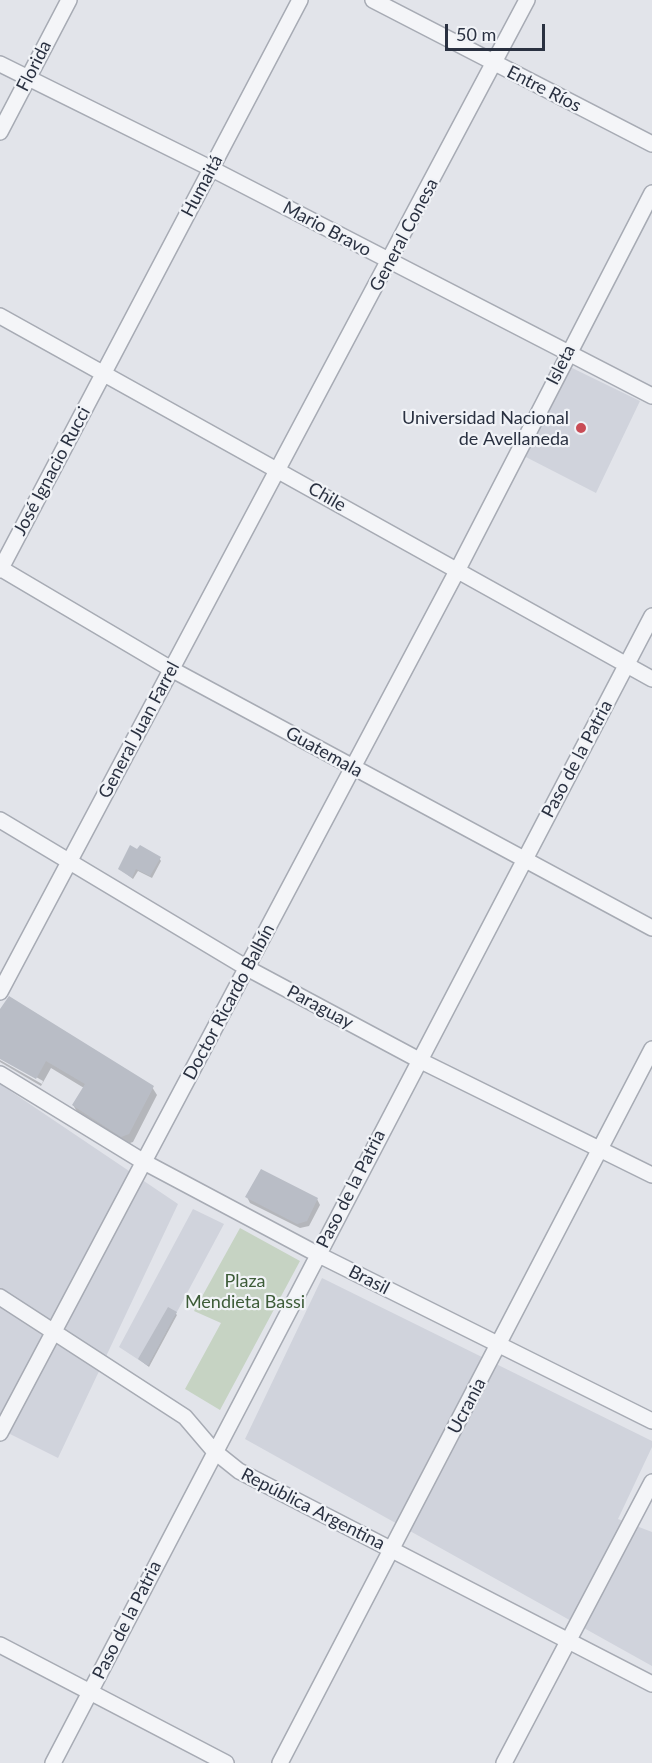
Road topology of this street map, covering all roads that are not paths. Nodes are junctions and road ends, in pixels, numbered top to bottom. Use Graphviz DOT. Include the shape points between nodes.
graph roads {
  1 [pos="69,0"];
  2 [pos="300,0"];
  3 [pos="373,0"];
  4 [pos="527,0"];
  5 [pos="495,63"];
  6 [pos="0,64"];
  7 [pos="28,79"];
  8 [pos="0,132"];
  9 [pos="652,144"];
  10 [pos="212,169"];
  11 [pos="652,193"];
  12 [pos="390,262"];
  13 [pos="0,316"];
  14 [pos="568,352"];
  15 [pos="104,372"];
  16 [pos="652,396"];
  17 [pos="279,470"];
  18 [pos="0,569"];
  19 [pos="457,571"];
  20 [pos="652,616"];
  21 [pos="626,666"];
  22 [pos="171,669"];
  23 [pos="652,679"];
  24 [pos="351,768"];
  25 [pos="0,820"];
  26 [pos="524,858"];
  27 [pos="69,861"];
  28 [pos="652,928"];
  29 [pos="247,968"];
  30 [pos="0,992"];
  31 [pos="652,1049"];
  32 [pos="419,1060"];
  33 [pos="0,1074"];
  34 [pos="600,1147"];
  35 [pos="144,1162"];
  36 [pos="652,1175"];
  37 [pos="317,1254"];
  38 [pos="0,1297"];
  39 [pos="54,1332"];
  40 [pos="499,1346"];
  41 [pos="652,1420"];
  42 [pos="0,1433"];
  43 [pos="214,1451"];
  44 [pos="652,1482"];
  45 [pos="390,1549"];
  46 [pos="568,1641"];
  47 [pos="0,1645"];
  48 [pos="652,1684"];
  49 [pos="91,1692"];
  50 [pos="52,1763"];
  51 [pos="226,1763"];
  52 [pos="280,1763"];
  53 [pos="504,1763"];
  1 -- 7 [label="street, Florida"];
  2 -- 10 [label="street, Humaitá"];
  3 -- 5 [label="street, Entre Ríos"];
  4 -- 5 [label="street, General Conesa"];
  5 -- 9 [label="street, Entre Ríos"];
  5 -- 12 [label="street, General Conesa"];
  6 -- 7 [label="street, Mario Bravo"];
  7 -- 8 [label="street, Florida"];
  7 -- 10 [label="street, Mario Bravo"];
  10 -- 12 [label="street, Mario Bravo"];
  10 -- 15 [label="street, Humaitá"];
  11 -- 14 [label="street, Isleta"];
  12 -- 14 [label="street, Mario Bravo"];
  12 -- 17 [label="street, General Conesa"];
  13 -- 15 [label="street, Chile"];
  14 -- 16 [label="street, Mario Bravo"];
  14 -- 19 [label="street, Isleta"];
  15 -- 17 [label="street, Chile"];
  15 -- 18 [label="street, José Ignacio Rucci"];
  17 -- 19 [label="street, Chile"];
  17 -- 22 [label="street, General Juan Farrel"];
  18 -- 22 [label="street, Guatemala"];
  19 -- 21 [label="street, Chile"];
  19 -- 24 [label="street, Doctor Ricardo Balbín"];
  20 -- 21 [label="street, Paso de la Patria"];
  21 -- 23 [label="street, Chile"];
  21 -- 26 [label="street, Paso de la Patria"];
  22 -- 24 [label="street, Guatemala"];
  22 -- 27 [label="street, General Juan Farrel"];
  24 -- 26 [label="street, Guatemala"];
  24 -- 29 [label="street, Doctor Ricardo Balbín"];
  25 -- 27 [label="street, Paraguay"];
  26 -- 28 [label="street, Guatemala"];
  26 -- 32 [label="street, Paso de la Patria"];
  27 -- 29 [label="street, Paraguay"];
  27 -- 30 [label="street, General Juan Farrel"];
  29 -- 32 [label="street, Paraguay"];
  29 -- 35 [label="street, Doctor Ricardo Balbín"];
  31 -- 34 [label="street, Ucrania"];
  32 -- 34 [label="street, Paraguay"];
  32 -- 37 [label="street, Paso de la Patria"];
  33 -- 35 [label="street, Brasil"];
  34 -- 36 [label="street, Paraguay"];
  34 -- 40 [label="street, Ucrania"];
  35 -- 37 [label="street, Brasil"];
  35 -- 39 [label="street, Doctor Ricardo Balbín"];
  37 -- 40 [label="street, Brasil"];
  37 -- 43 [label="street, Paso de la Patria"];
  38 -- 39 [label="street, República Argentina"];
  39 -- 42 [label="street, Doctor Ricardo Balbín"];
  39 -- 43 [label="street, República Argentina" via="185,1417"];
  40 -- 41 [label="street, Brasil"];
  40 -- 45 [label="street, Ucrania"];
  43 -- 45 [label="street, República Argentina" via="238,1471"];
  43 -- 49 [label="street, Paso de la Patria"];
  44 -- 46 [label="street"];
  45 -- 46 [label="street, República Argentina"];
  45 -- 52 [label="street, Ucrania"];
  46 -- 48 [label="street, República Argentina"];
  46 -- 53 [label="street"];
  47 -- 49 [label="street"];
  49 -- 50 [label="street, Paso de la Patria"];
  49 -- 51 [label="street"];
}
